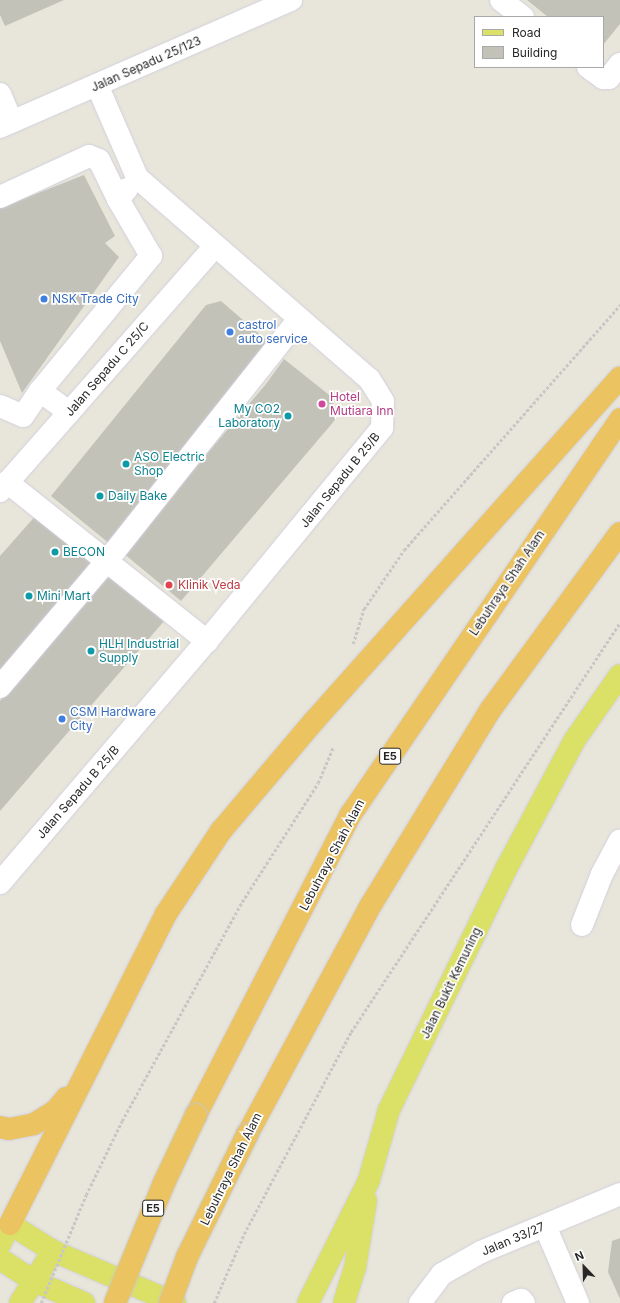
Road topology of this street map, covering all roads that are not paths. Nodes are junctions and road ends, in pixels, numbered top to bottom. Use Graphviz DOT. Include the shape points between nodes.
graph roads {
  1 [pos="292,0"];
  2 [pos="501,0"];
  3 [pos="522,16"];
  4 [pos="620,64"];
  5 [pos="589,68"];
  6 [pos="97,85"];
  7 [pos="0,94"];
  8 [pos="6,125"];
  9 [pos="137,177"];
  10 [pos="0,197"];
  11 [pos="118,199"];
  12 [pos="215,246"];
  13 [pos="299,319"];
  14 [pos="620,377"];
  15 [pos="40,391"];
  16 [pos="0,406"];
  17 [pos="69,412"];
  18 [pos="620,419"];
  19 [pos="4,487"];
  20 [pos="620,533"];
  21 [pos="107,561"];
  22 [pos="207,641"];
  23 [pos="620,675"];
  24 [pos="0,687"];
  25 [pos="620,840"];
  26 [pos="0,884"];
  27 [pos="582,925"];
  28 [pos="83,1076"];
  29 [pos="0,1127"];
  30 [pos="369,1180"];
  31 [pos="620,1194"];
  32 [pos="5,1219"];
  33 [pos="545,1226"];
  34 [pos="0,1244"];
  35 [pos="53,1250"];
  36 [pos="0,1259"];
  37 [pos="34,1281"];
  38 [pos="75,1302"];
  39 [pos="20,1303"];
  40 [pos="115,1303"];
  41 [pos="170,1303"];
  42 [pos="175,1303"];
  43 [pos="308,1303"];
  44 [pos="344,1303"];
  45 [pos="420,1303"];
  46 [pos="513,1303"];
  47 [pos="524,1303"];
  48 [pos="578,1303"];
  1 -- 6 [label="street, Jalan Sepadu 25/123"];
  2 -- 3 [label="street"];
  4 -- 5 [label="street" via="609,78 603,78"];
  6 -- 8 [label="street, Jalan Sepadu 25/123"];
  6 -- 9 [label="street, Jalan Sepadu B 25/B"];
  7 -- 8 [label="street"];
  9 -- 11 [label="street"];
  9 -- 12 [label="street, Jalan Sepadu B 25/B"];
  10 -- 11 [label="street" via="89,156 99,160"];
  11 -- 15 [label="street" via="151,256"];
  12 -- 13 [label="street, Jalan Sepadu B 25/B"];
  12 -- 17 [label="street, Jalan Sepadu C 25/C"];
  13 -- 21 [label="street"];
  13 -- 22 [label="street, Jalan Sepadu B 25/B" via="369,379 383,401 382,428"];
  14 -- 28 [label="highway" via="314,721 221,831 166,914"];
  15 -- 16 [label="street" via="23,416"];
  15 -- 17 [label="street"];
  17 -- 19 [label="street, Jalan Sepadu C 25/C"];
  18 -- 40 [label="highway, Lebuhraya Shah Alam / E5, bridge" via="351,814 196,1115 164,1183"];
  19 -- 21 [label="street"];
  20 -- 41 [label="highway, Lebuhraya Shah Alam, bridge" via="491,709 369,908 247,1134 187,1257"];
  21 -- 22 [label="street"];
  21 -- 24 [label="street"];
  22 -- 26 [label="street, Jalan Sepadu B 25/B"];
  23 -- 30 [label="main road, Jalan Bukit Kemuning" via="574,741 506,869 389,1110"];
  25 -- 27 [label="street" via="602,874"];
  28 -- 29 [label="highway" via="56,1110 34,1124 9,1129"];
  28 -- 32 [label="highway"];
  30 -- 43 [label="main road, Jalan Bukit Kemuning"];
  30 -- 44 [label="main road" via="355,1268"];
  31 -- 33 [label="street, Jalan 33/27"];
  32 -- 34 [label="main road"];
  32 -- 35 [label="main road"];
  33 -- 45 [label="street, Jalan 33/27" via="481,1252 442,1274"];
  33 -- 48 [label="street"];
  35 -- 37 [label="main road"];
  35 -- 42 [label="main road"];
  36 -- 37 [label="main road"];
  37 -- 38 [label="main road"];
  37 -- 39 [label="main road"];
  46 -- 47 [label="street" via="521,1300"];
}
